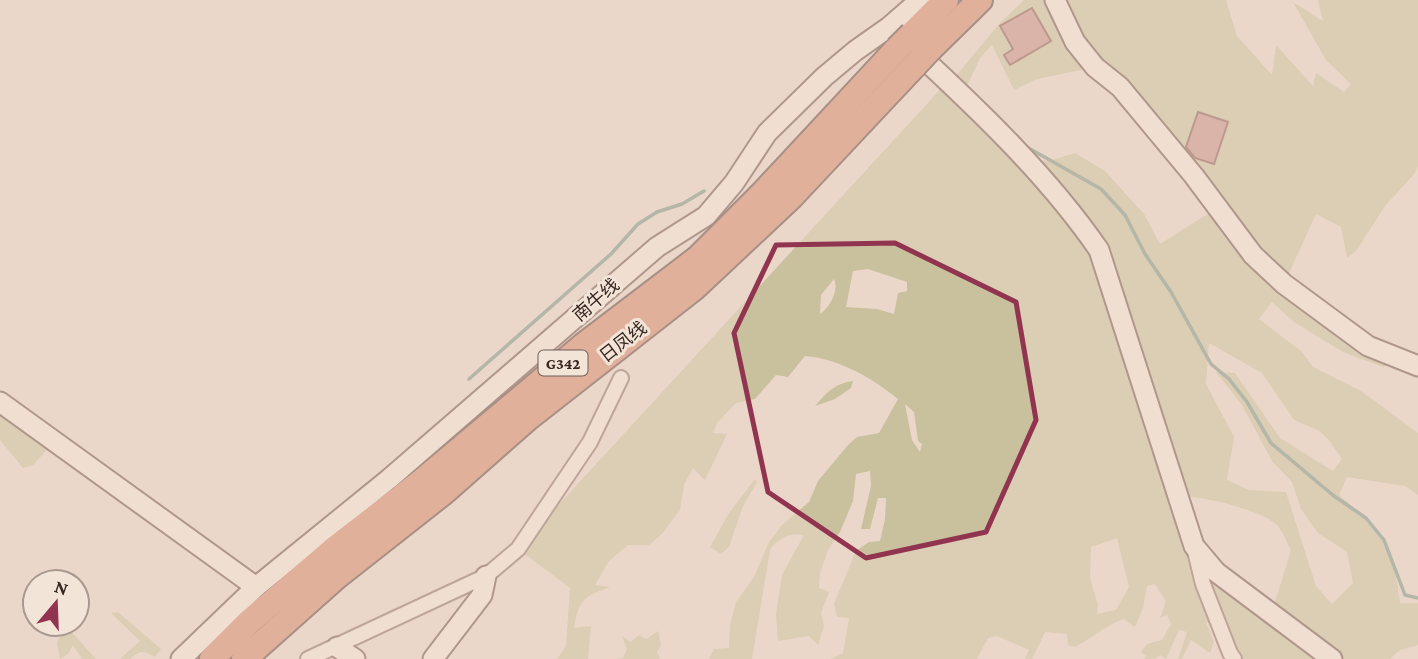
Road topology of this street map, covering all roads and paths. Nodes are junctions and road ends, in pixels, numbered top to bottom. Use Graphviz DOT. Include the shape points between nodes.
graph roads {
  1 [pos="920,0"];
  2 [pos="946,0"];
  3 [pos="980,0"];
  4 [pos="1055,0"];
  5 [pos="908,45"];
  6 [pos="1418,366"];
  7 [pos="621,378"];
  8 [pos="0,402"];
  9 [pos="1194,546"];
  10 [pos="486,576"];
  11 [pos="256,587"];
  12 [pos="337,647"];
  13 [pos="181,659"];
  14 [pos="212,659"];
  15 [pos="244,659"];
  16 [pos="308,659"];
  17 [pos="355,659"];
  18 [pos="433,659"];
  19 [pos="1234,659"];
  20 [pos="1332,659"];
  1 -- 5 [label="street, 南牛线"];
  2 -- 5 [label="highway, 日凤线 / G342"];
  3 -- 5 [label="highway, 日凤线 / G342"];
  4 -- 6 [label="street" via="1075,42 1120,87 1253,256 1368,346"];
  5 -- 9 [label="street" via="1072,211 1099,250"];
  5 -- 11 [label="street, 南牛线" via="855,51 767,133 706,216 657,247 389,479"];
  5 -- 14 [label="highway, 日凤线 / G342" via="698,258 333,550"];
  5 -- 15 [label="highway, 日凤线 / G342" via="791,197 694,288 528,418"];
  7 -- 10 [label="street" via="590,442 518,549"];
  8 -- 11 [label="street"];
  9 -- 19 [label="street" via="1203,584"];
  9 -- 20 [label="street" via="1216,572"];
  10 -- 12 [label="street"];
  10 -- 18 [label="street" via="482,595"];
  11 -- 13 [label="street, 南牛线"];
  12 -- 16 [label="street"];
  12 -- 17 [label="street"];
}
